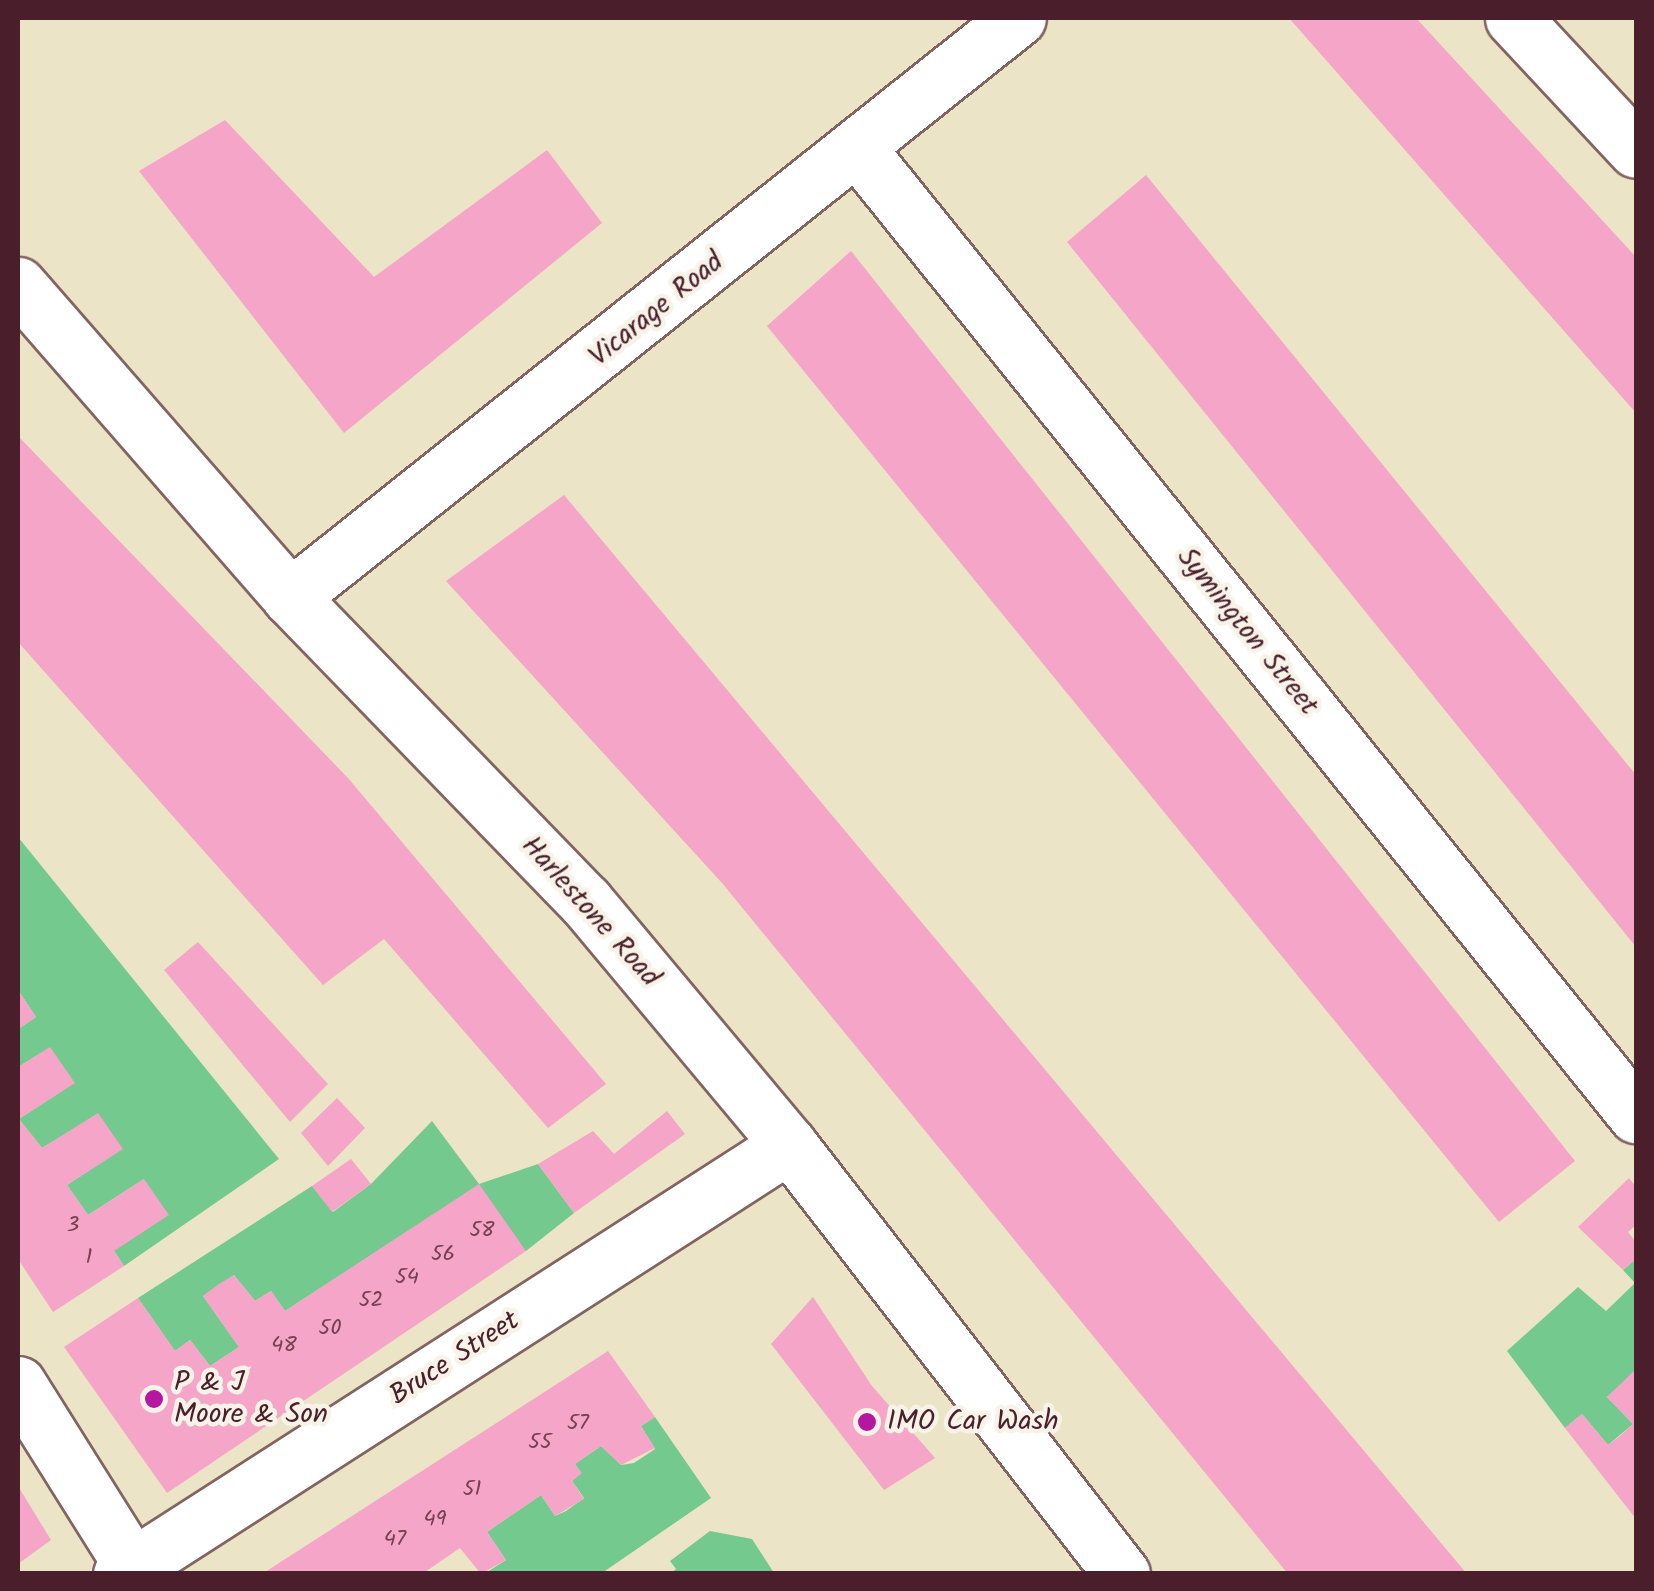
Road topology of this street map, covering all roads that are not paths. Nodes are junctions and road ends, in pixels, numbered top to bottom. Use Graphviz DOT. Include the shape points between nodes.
graph roads {
  1 [pos="1018,18"];
  2 [pos="1513,18"];
  3 [pos="857,148"];
  4 [pos="1636,150"];
  5 [pos="18,285"];
  6 [pos="290,597"];
  7 [pos="1636,1116"];
  8 [pos="789,1144"];
  9 [pos="18,1384"];
  10 [pos="1109,1569"];
  11 [pos="126,1570"];
  1 -- 3 [label="street, Vicarage Road"];
  2 -- 4 [label="street"];
  3 -- 6 [label="street, Vicarage Road"];
  3 -- 7 [label="street, Symington Street"];
  5 -- 6 [label="street, Harlestone Road"];
  6 -- 8 [label="street, Harlestone Road" via="586,901"];
  8 -- 10 [label="street, Harlestone Road"];
  8 -- 11 [label="street, Bruce Street"];
  9 -- 11 [label="street"];
}
